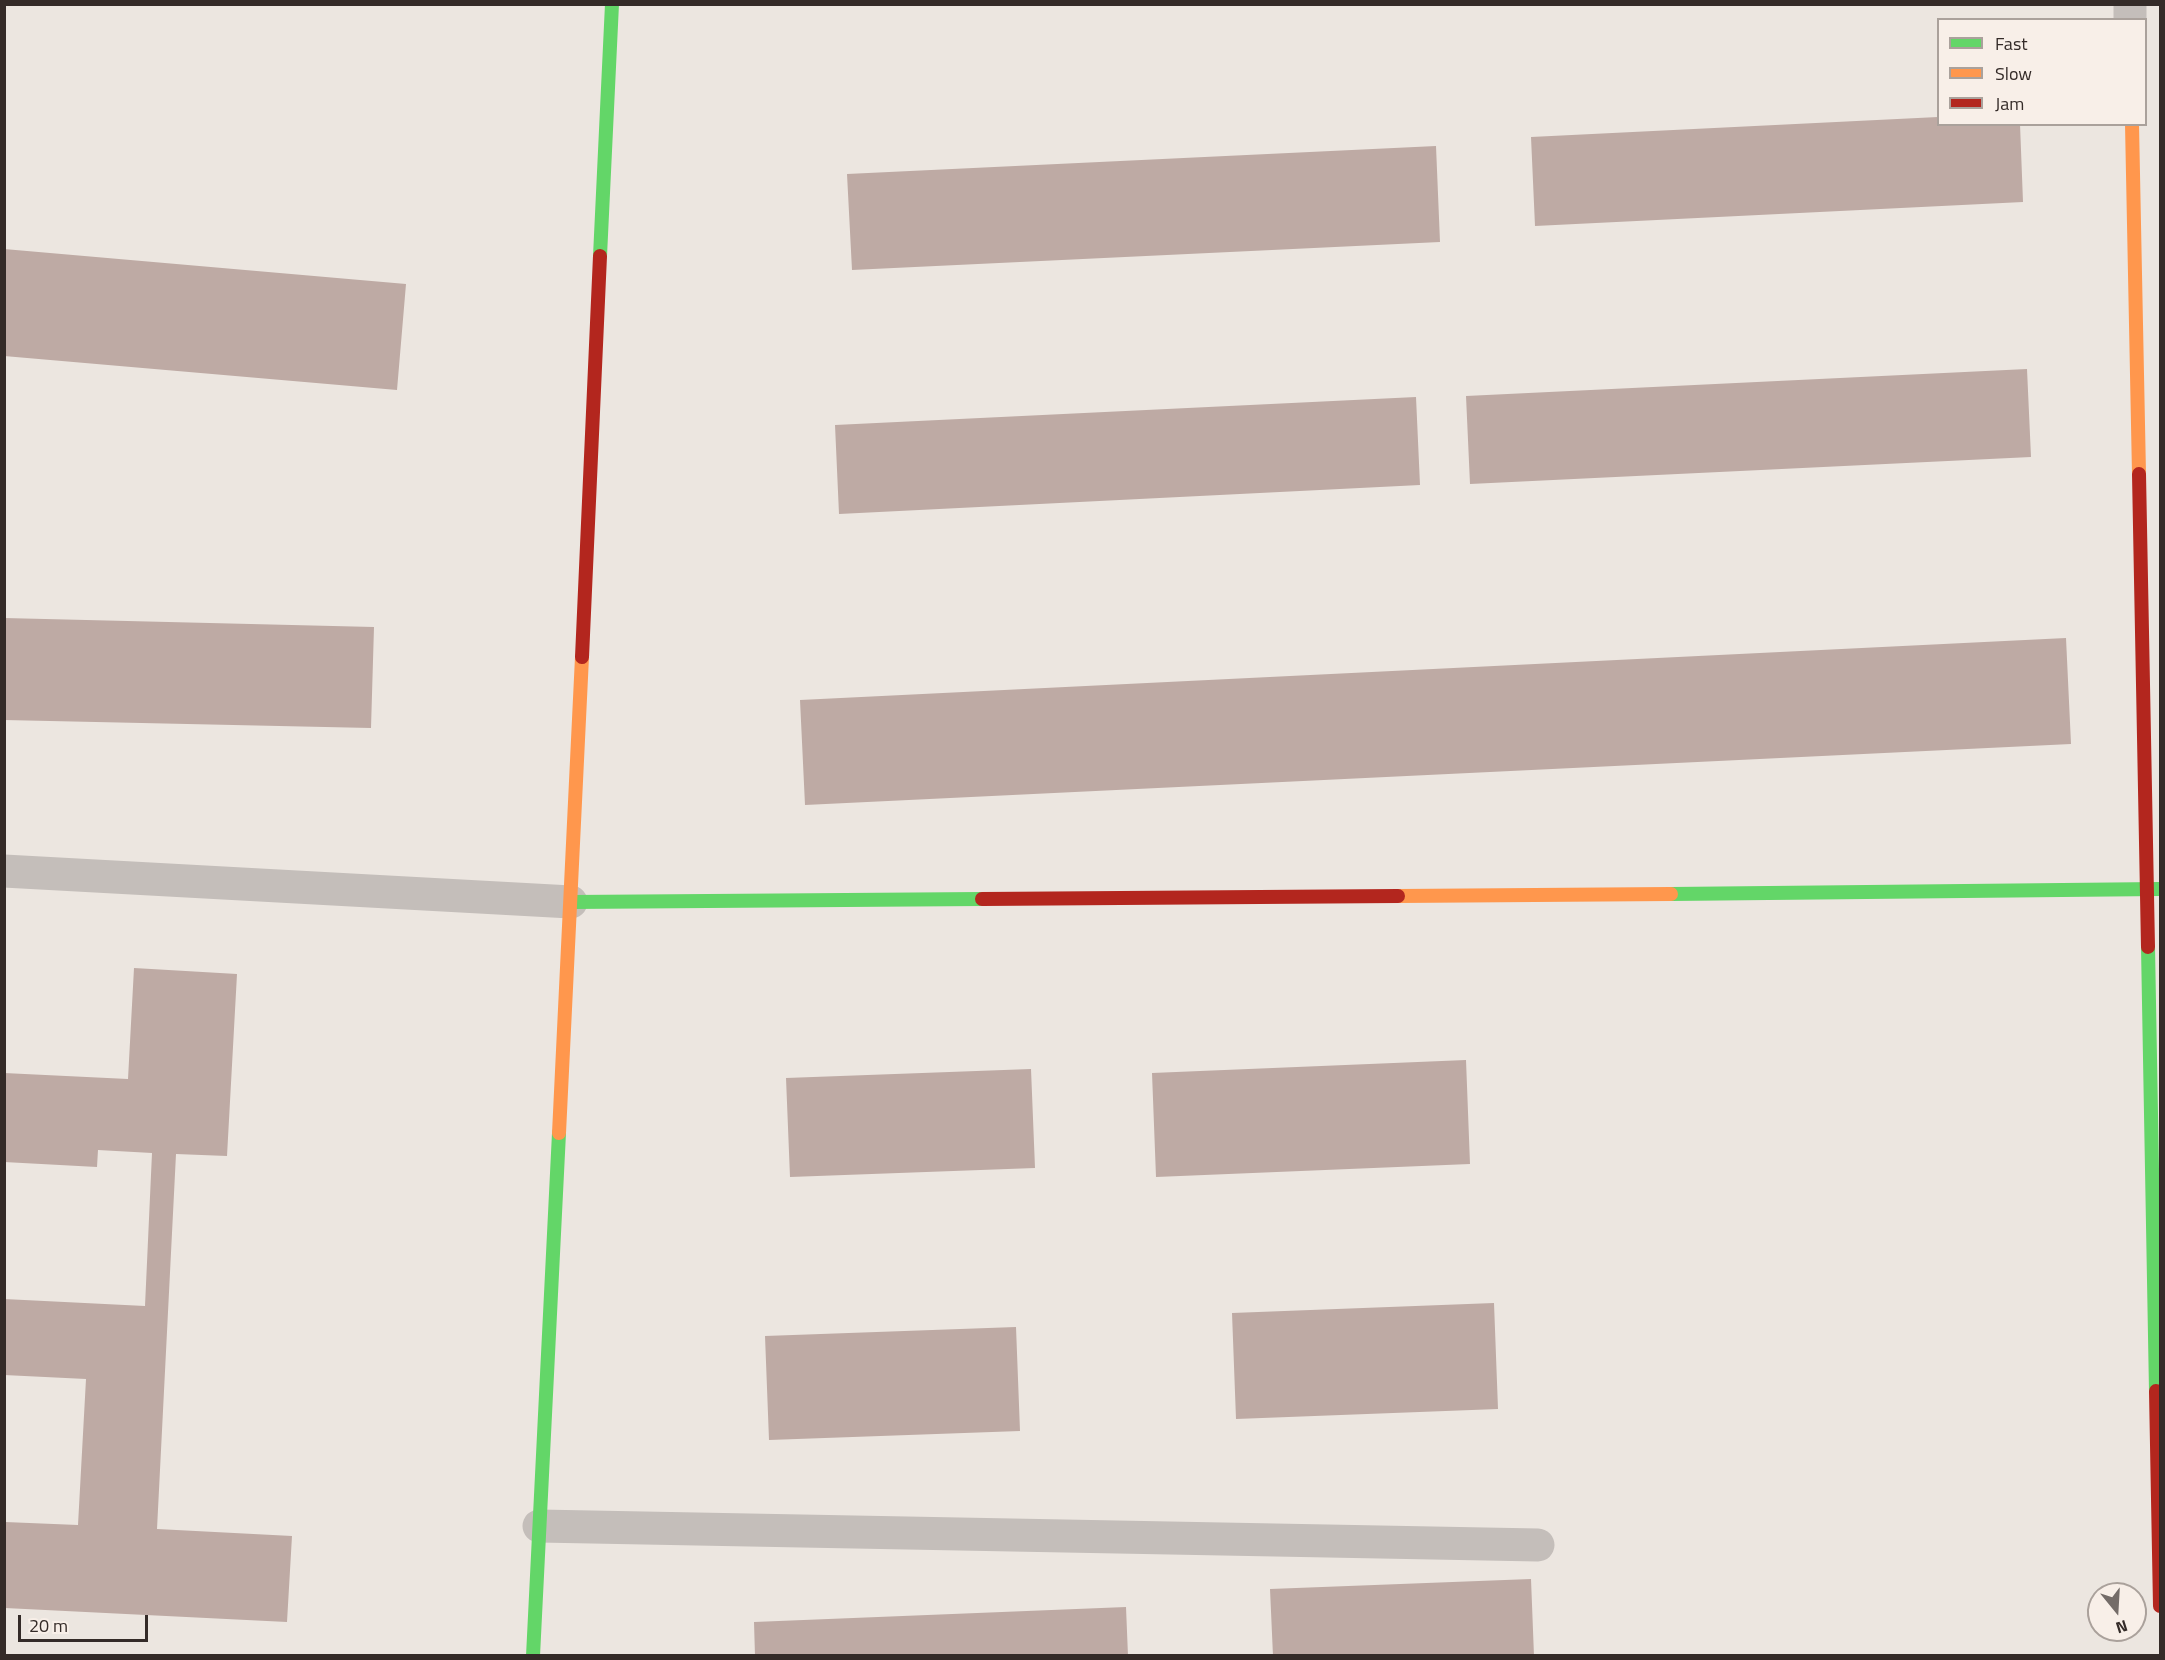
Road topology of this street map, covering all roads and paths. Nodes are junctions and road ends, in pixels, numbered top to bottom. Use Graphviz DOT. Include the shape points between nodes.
graph roads {
  1 [pos="612,4"];
  2 [pos="2132,126"];
  3 [pos="4,871"];
  4 [pos="2160,889"];
  5 [pos="2146,891"];
  6 [pos="571,902"];
  7 [pos="539,1526"];
  8 [pos="1538,1545"];
  9 [pos="2160,1606"];
  10 [pos="532,1656"];
  1 -- 6 [label="street"];
  2 -- 5 [label="street"];
  3 -- 6 [label="street"];
  4 -- 5 [label="street"];
  5 -- 6 [label="street"];
  5 -- 9 [label="street"];
  6 -- 7 [label="street"];
  7 -- 8 [label="street"];
  7 -- 10 [label="street"];
}
